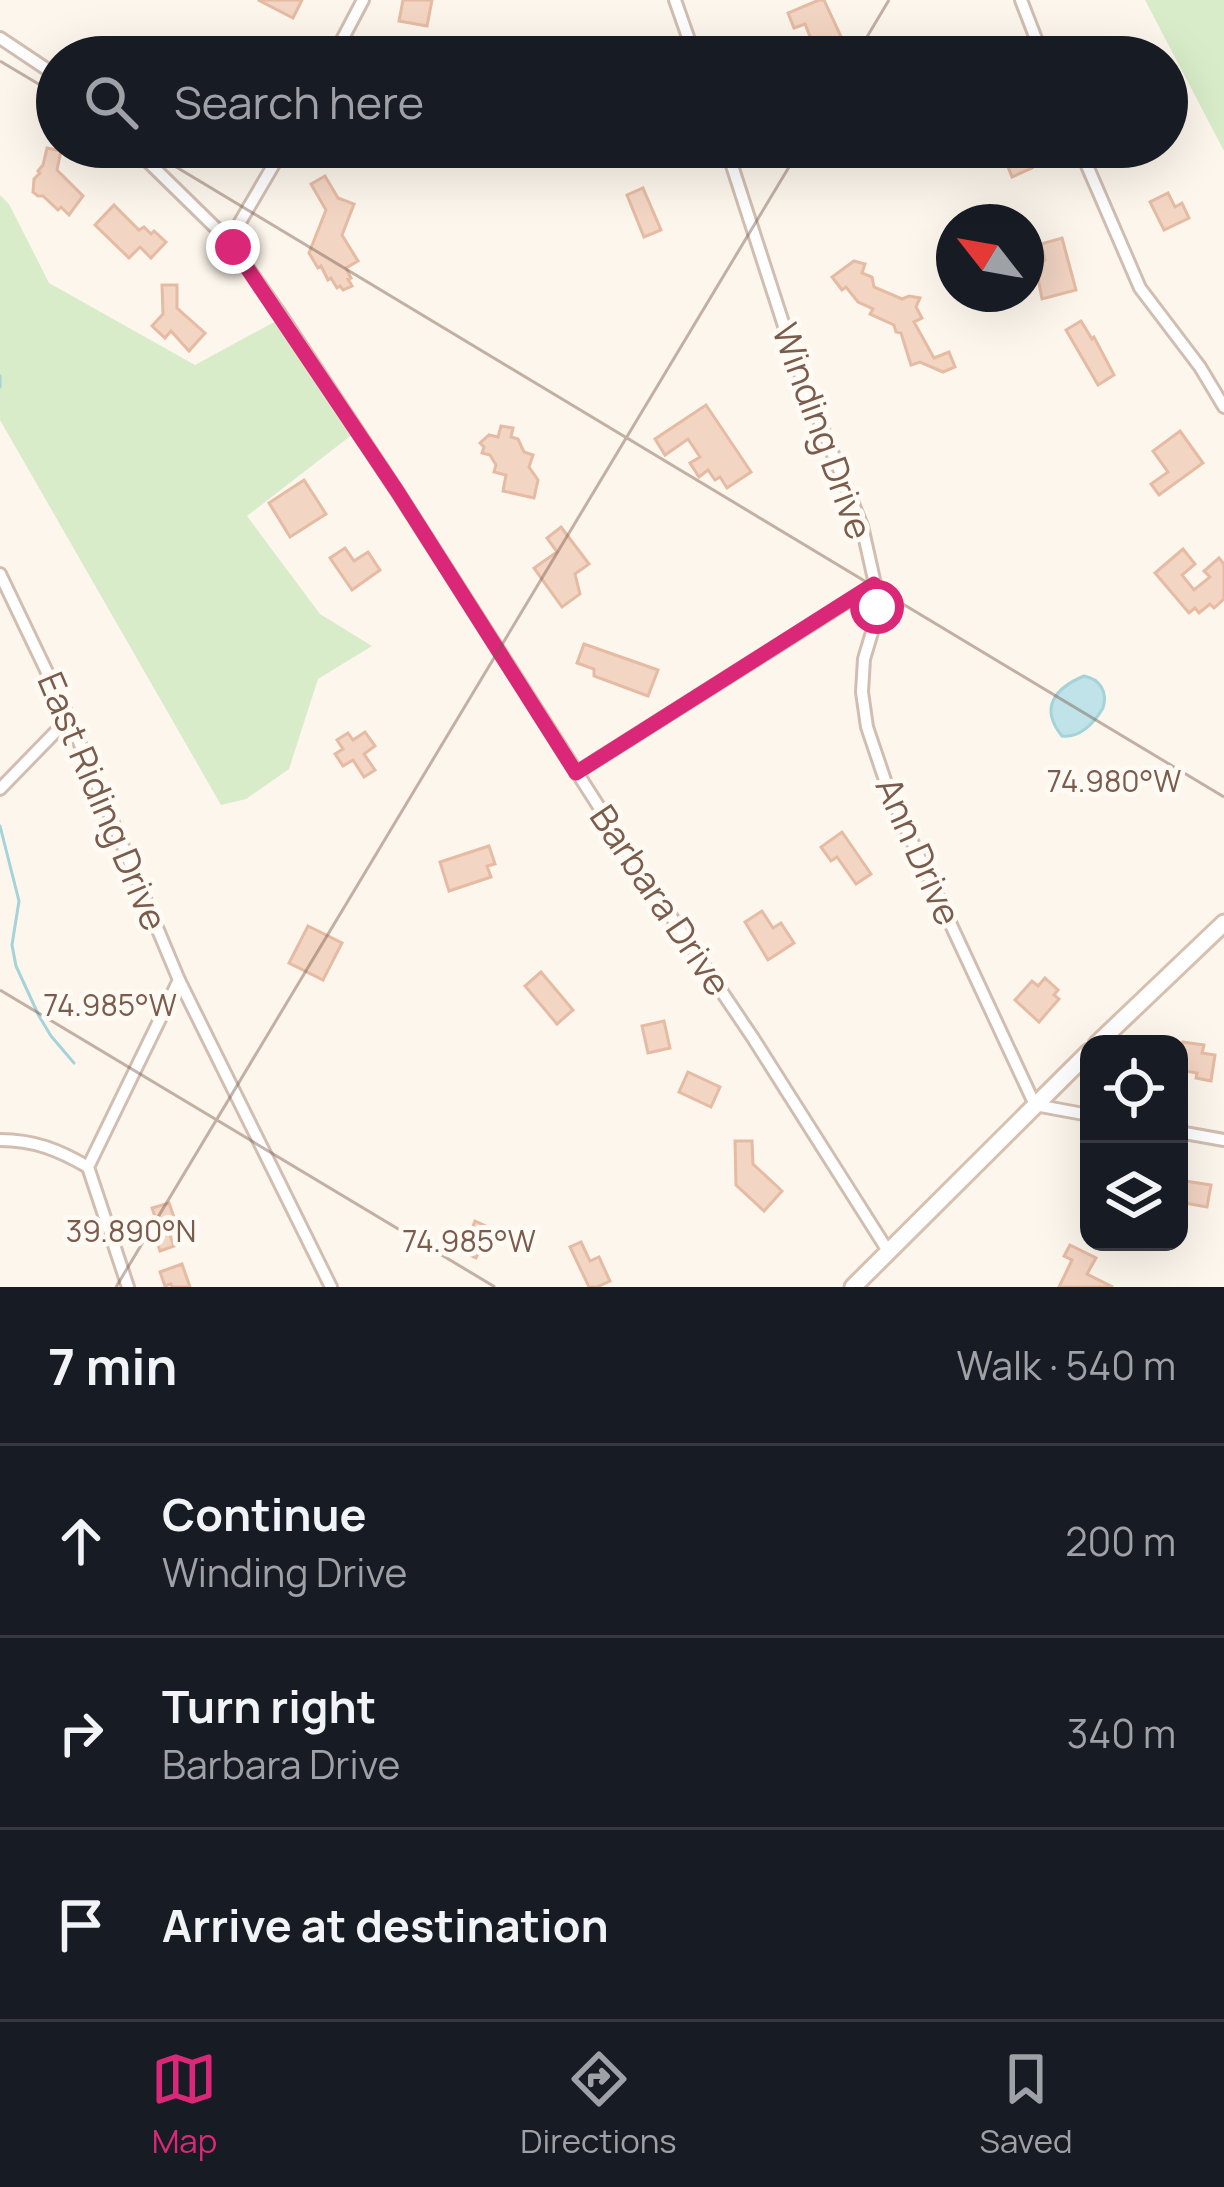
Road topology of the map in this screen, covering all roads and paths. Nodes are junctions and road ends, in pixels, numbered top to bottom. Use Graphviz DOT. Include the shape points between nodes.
graph roads {
  1 [pos="363,0"];
  2 [pos="675,0"];
  3 [pos="1021,0"];
  4 [pos="344,36"];
  5 [pos="688,36"];
  6 [pos="1035,36"];
  7 [pos="0,38"];
  8 [pos="36,62"];
  9 [pos="155,168"];
  10 [pos="272,168"];
  11 [pos="733,168"];
  12 [pos="1088,168"];
  13 [pos="230,242"];
  14 [pos="1224,407"];
  15 [pos="0,574"];
  16 [pos="874,584"];
  17 [pos="69,718"];
  18 [pos="576,773"];
  19 [pos="0,789"];
  20 [pos="1224,923"];
  21 [pos="179,980"];
  22 [pos="1106,1035"];
  23 [pos="1080,1061"];
  24 [pos="1035,1105"];
  25 [pos="1080,1113"];
  26 [pos="1188,1134"];
  27 [pos="0,1140"];
  28 [pos="1224,1140"];
  29 [pos="88,1167"];
  30 [pos="888,1251"];
  31 [pos="128,1287"];
  32 [pos="331,1287"];
  33 [pos="853,1287"];
  1 -- 4 [label="street"];
  2 -- 5 [label="street"];
  3 -- 6 [label="street"];
  7 -- 8 [label="street"];
  9 -- 13 [label="street, Barbara Drive"];
  10 -- 13 [label="street"];
  11 -- 16 [label="street, Winding Drive" via="796,366 862,526"];
  12 -- 14 [label="street" via="1140,288"];
  13 -- 18 [label="street, Barbara Drive"];
  15 -- 17 [label="street, East Riding Drive"];
  16 -- 18 [label="street, Winding Drive"];
  16 -- 24 [label="street, Ann Drive" via="862,692 867,727 889,792"];
  17 -- 19 [label="street"];
  17 -- 21 [label="street, East Riding Drive"];
  18 -- 30 [label="street, Barbara Drive"];
  20 -- 22 [label="street"];
  21 -- 29 [label="street"];
  21 -- 32 [label="street, East Riding Drive"];
  23 -- 24 [label="street"];
  24 -- 25 [label="street"];
  24 -- 30 [label="street"];
  26 -- 28 [label="street"];
  27 -- 29 [label="street" via="60,1150"];
  29 -- 31 [label="street"];
  30 -- 33 [label="street"];
}
